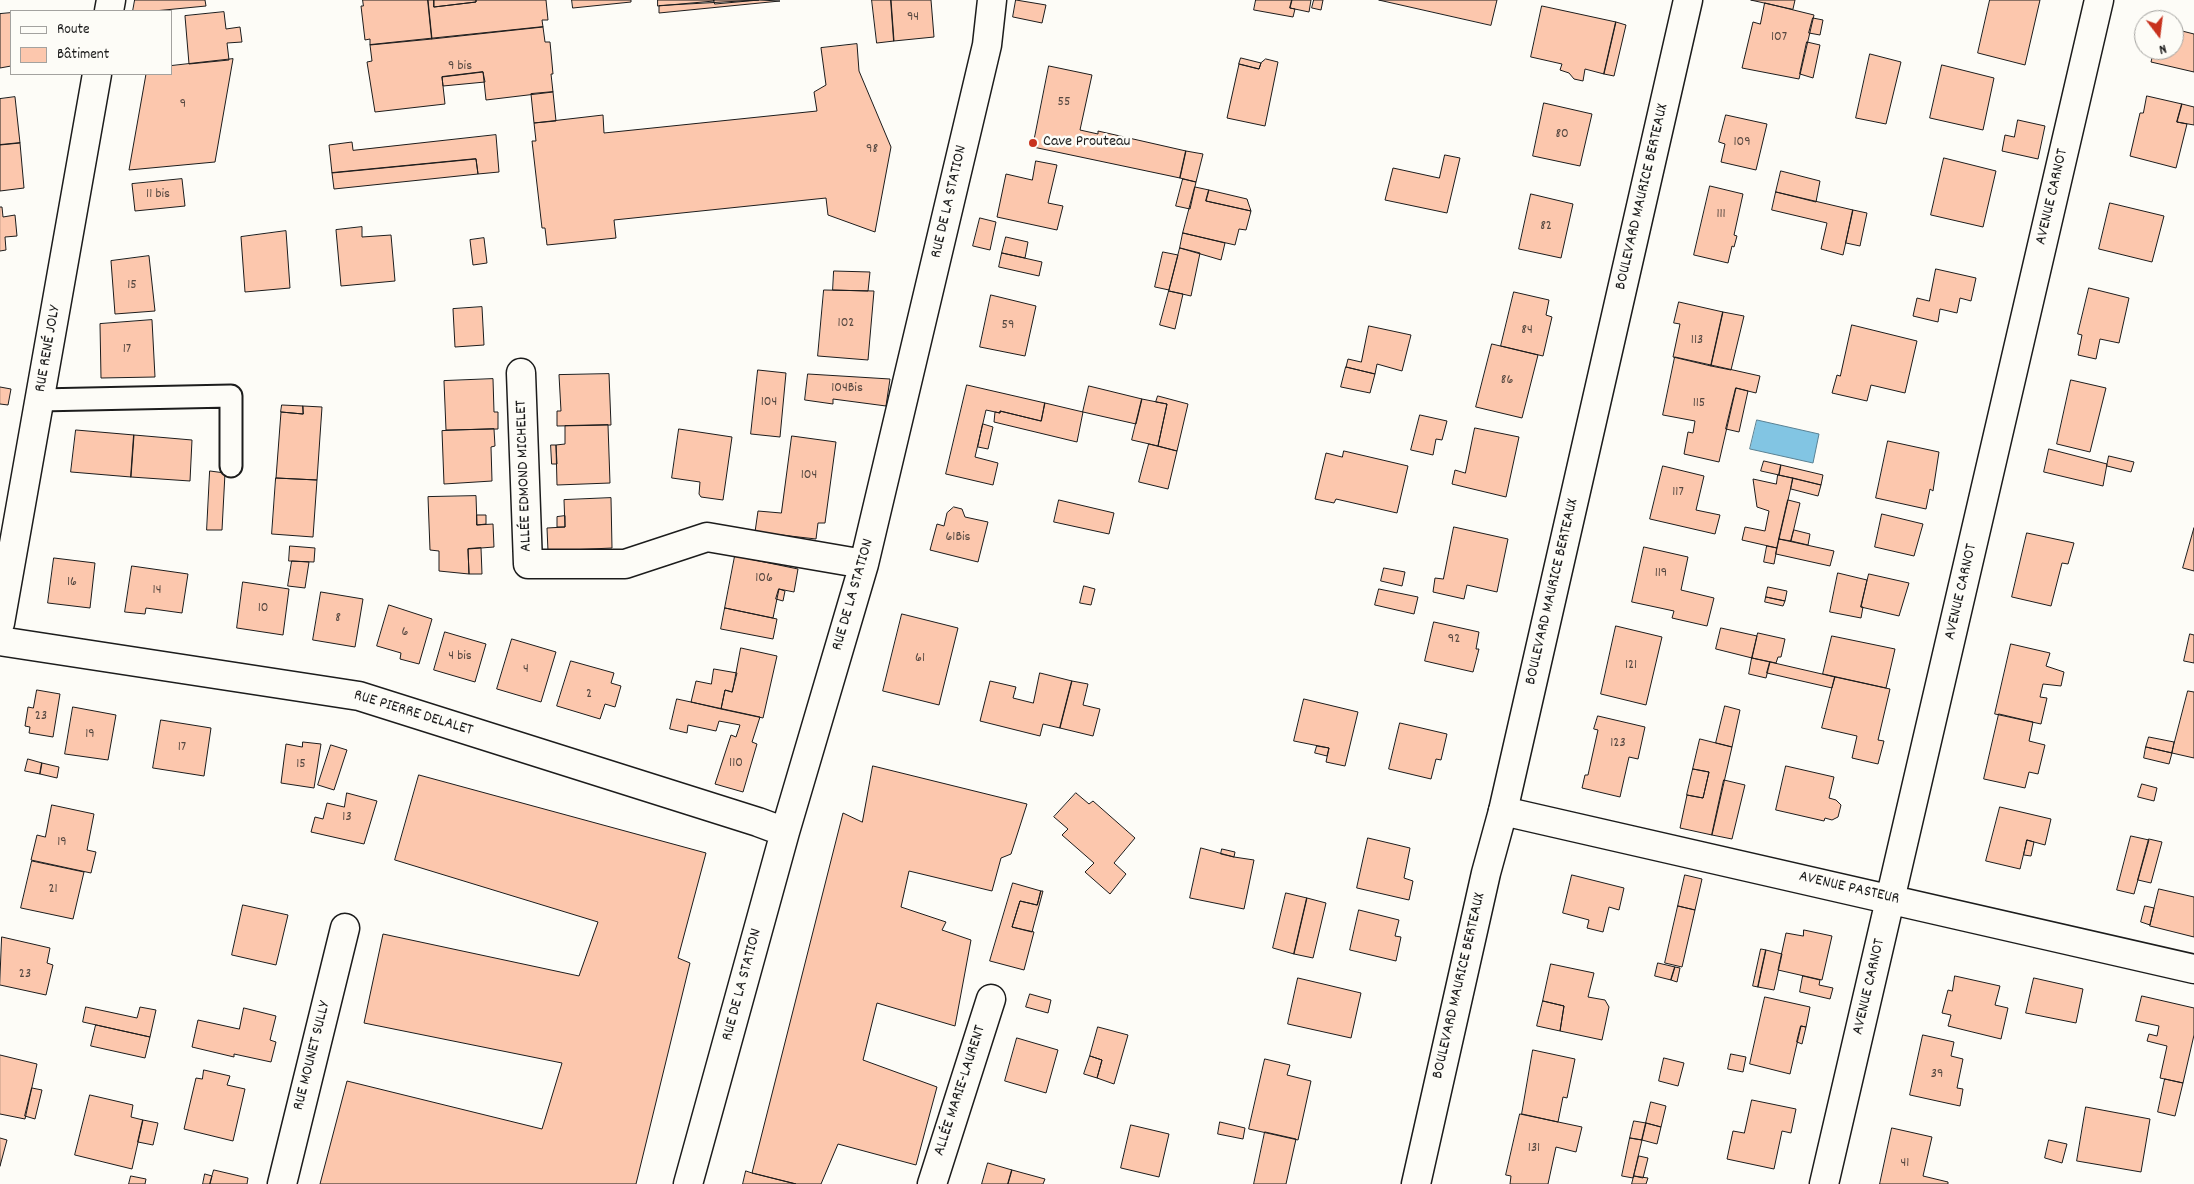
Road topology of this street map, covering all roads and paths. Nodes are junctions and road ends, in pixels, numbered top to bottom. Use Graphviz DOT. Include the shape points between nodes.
graph roads {
  1 [pos="992,0"];
  2 [pos="1688,0"];
  3 [pos="2099,0"];
  4 [pos="98,75"];
  5 [pos="521,374"];
  6 [pos="39,400"];
  7 [pos="231,466"];
  8 [pos="6,549"];
  9 [pos="864,564"];
  10 [pos="0,623"];
  11 [pos="0,641"];
  12 [pos="1504,811"];
  13 [pos="784,832"];
  14 [pos="1891,898"];
  15 [pos="345,928"];
  16 [pos="2194,969"];
  17 [pos="991,999"];
  18 [pos="282,1184"];
  19 [pos="688,1184"];
  20 [pos="932,1184"];
  21 [pos="1416,1184"];
  22 [pos="1824,1184"];
  1 -- 9 [label="street, RUE DE LA STATION" via="986,45"];
  2 -- 12 [label="street, BOULEVARD MAURICE BERTEAUX"];
  3 -- 14 [label="street, AVENUE CARNOT"];
  4 -- 6 [label="street, RUE RENÉ JOLY"];
  5 -- 9 [label="street, ALLÉE EDMOND MICHELET" via="528,564 625,564 707,537"];
  6 -- 7 [label="lane" via="231,396"];
  6 -- 8 [label="street, RUE RENÉ JOLY"];
  8 -- 10 [label="street, RUE RENÉ JOLY"];
  9 -- 13 [label="street, RUE DE LA STATION"];
  11 -- 13 [label="street, RUE PIERRE DELALET" via="360,696"];
  12 -- 14 [label="street, AVENUE PASTEUR"];
  12 -- 21 [label="street, BOULEVARD MAURICE BERTEAUX" via="1486,873"];
  13 -- 19 [label="street, RUE DE LA STATION"];
  14 -- 16 [label="street, AVENUE PASTEUR"];
  14 -- 22 [label="street, AVENUE CARNOT"];
  15 -- 18 [label="street, RUE MOUNET SULLY"];
  17 -- 20 [label="street, ALLÉE MARIE-LAURENT"];
}
